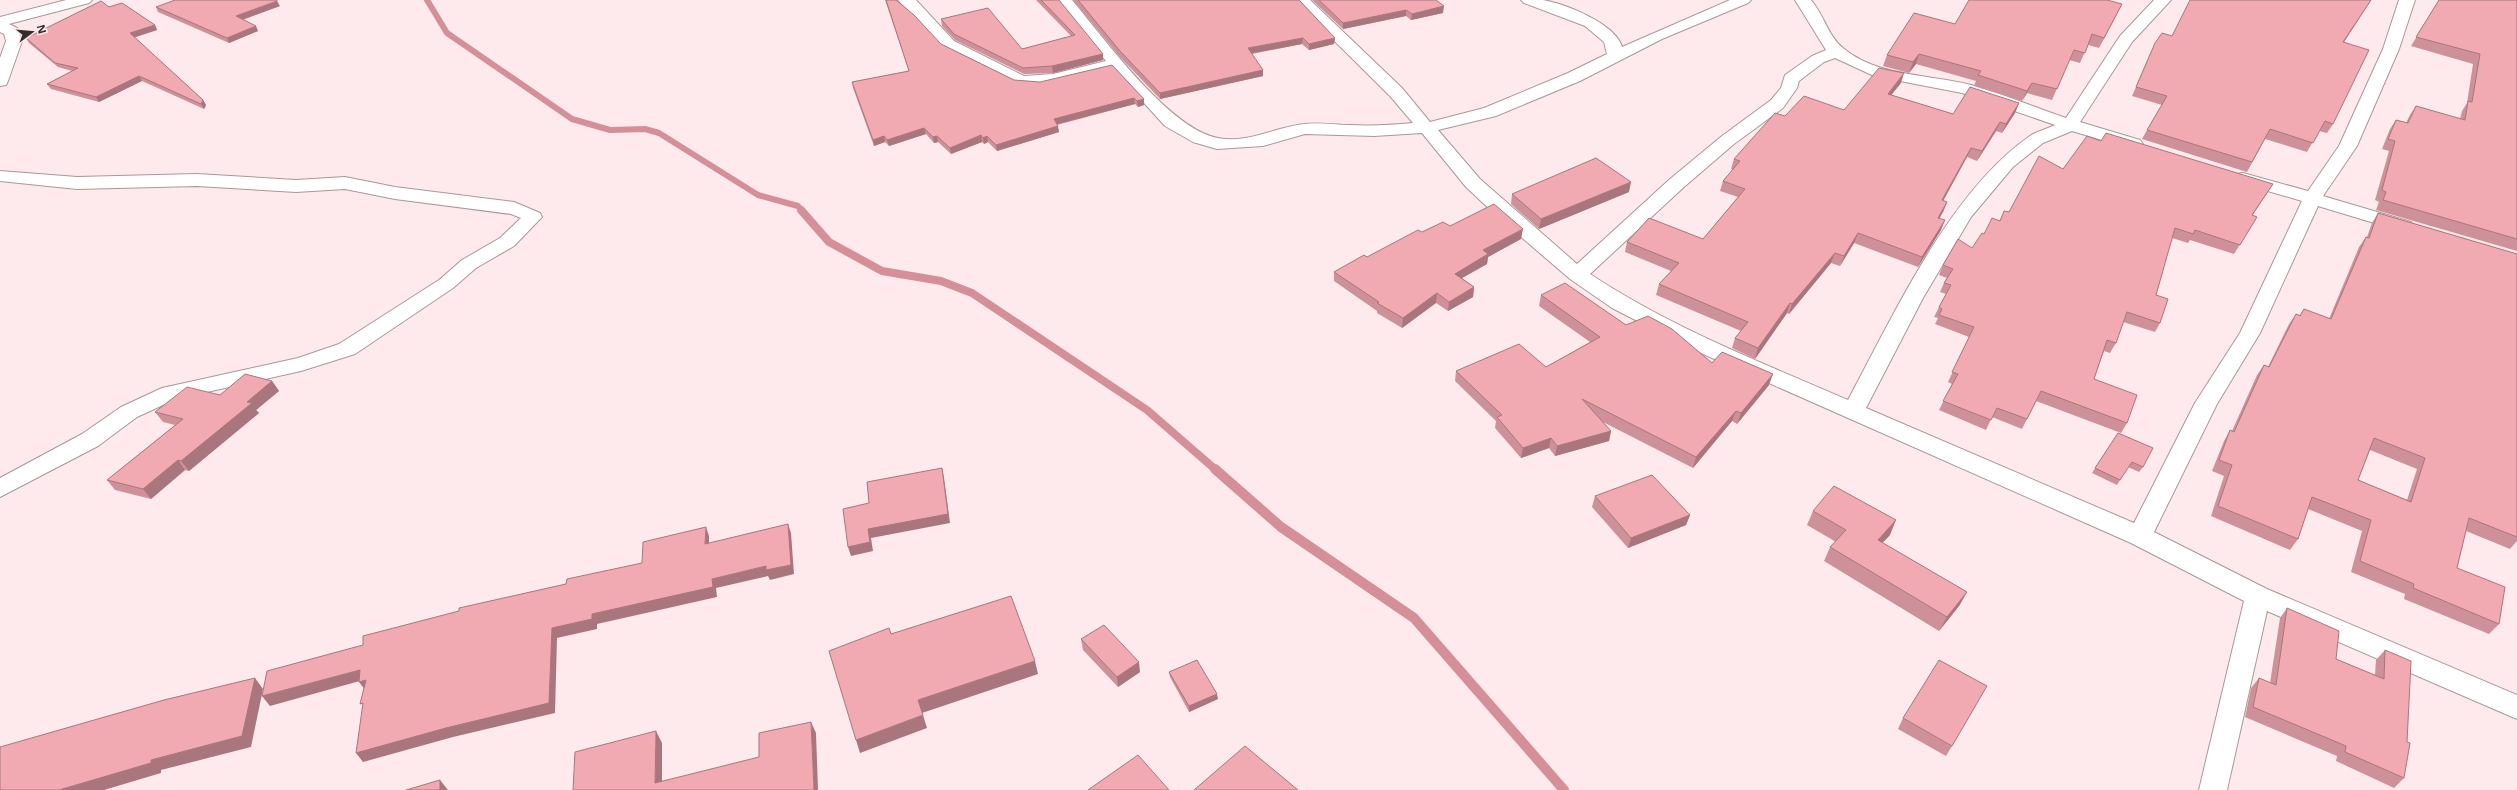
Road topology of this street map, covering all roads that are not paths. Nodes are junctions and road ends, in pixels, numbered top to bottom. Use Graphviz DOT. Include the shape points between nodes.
graph roads {
  1 [pos="84,0"];
  2 [pos="906,0"];
  3 [pos="1064,0"];
  4 [pos="1300,0"];
  5 [pos="1529,0"];
  6 [pos="1743,0"];
  7 [pos="1803,0"];
  8 [pos="2163,0"];
  9 [pos="2407,0"];
  10 [pos="56,4"];
  11 [pos="0,22"];
  12 [pos="0,26"];
  13 [pos="1837,52"];
  14 [pos="1616,57"];
  15 [pos="1116,63"];
  16 [pos="0,81"];
  17 [pos="2070,125"];
  18 [pos="1426,128"];
  19 [pos="2148,148"];
  20 [pos="2230,174"];
  21 [pos="0,176"];
  22 [pos="2312,199"];
  23 [pos="2418,230"];
  24 [pos="1577,274"];
  25 [pos="1853,412"];
  26 [pos="0,488"];
  27 [pos="2140,536"];
  28 [pos="2258,596"];
  29 [pos="2517,707"];
  30 [pos="2213,790"];
  1 -- 10 [label="street"];
  2 -- 15 [label="street" via="924,16 942,39 962,53 988,62 1022,81 1036,82 1057,78"];
  3 -- 15 [label="street"];
  4 -- 18 [label="street" via="1371,67"];
  5 -- 14 [label="street" via="1591,23 1612,40"];
  6 -- 14 [label="street" via="1656,36"];
  7 -- 13 [label="street" via="1810,7 1826,38"];
  8 -- 17 [label="street" via="2126,39"];
  9 -- 22 [label="street" via="2391,49 2348,146"];
  10 -- 11 [label="street"];
  12 -- 16 [label="street" via="11,31 14,41"];
  13 -- 17 [label="street" via="1896,77 1958,87"];
  13 -- 24 [label="street" via="1818,59 1791,79 1789,88 1777,104 1728,140 1677,183"];
  14 -- 18 [label="street" via="1574,78 1490,112"];
  15 -- 18 [label="street" via="1171,122 1199,138 1217,144 1263,141 1304,129 1374,131"];
  17 -- 19 [label="street"];
  17 -- 25 [label="street" via="2037,139 2007,163 1963,215 1913,298"];
  18 -- 24 [label="street" via="1479,188"];
  20 -- 22 [label="street"];
  21 -- 26 [label="street" via="77,183 197,180 296,186 345,183 395,193 514,208 533,217 507,242 469,264 446,284 347,349 302,364 170,393 129,412 90,440"];
  22 -- 23 [label="street"];
  22 -- 27 [label="street" via="2250,333 2206,402"];
  24 -- 25 [label="street" via="1646,318"];
  25 -- 27 [label="street"];
  27 -- 28 [label="street"];
  28 -- 29 [label="street"];
  28 -- 30 [label="street"];
}
